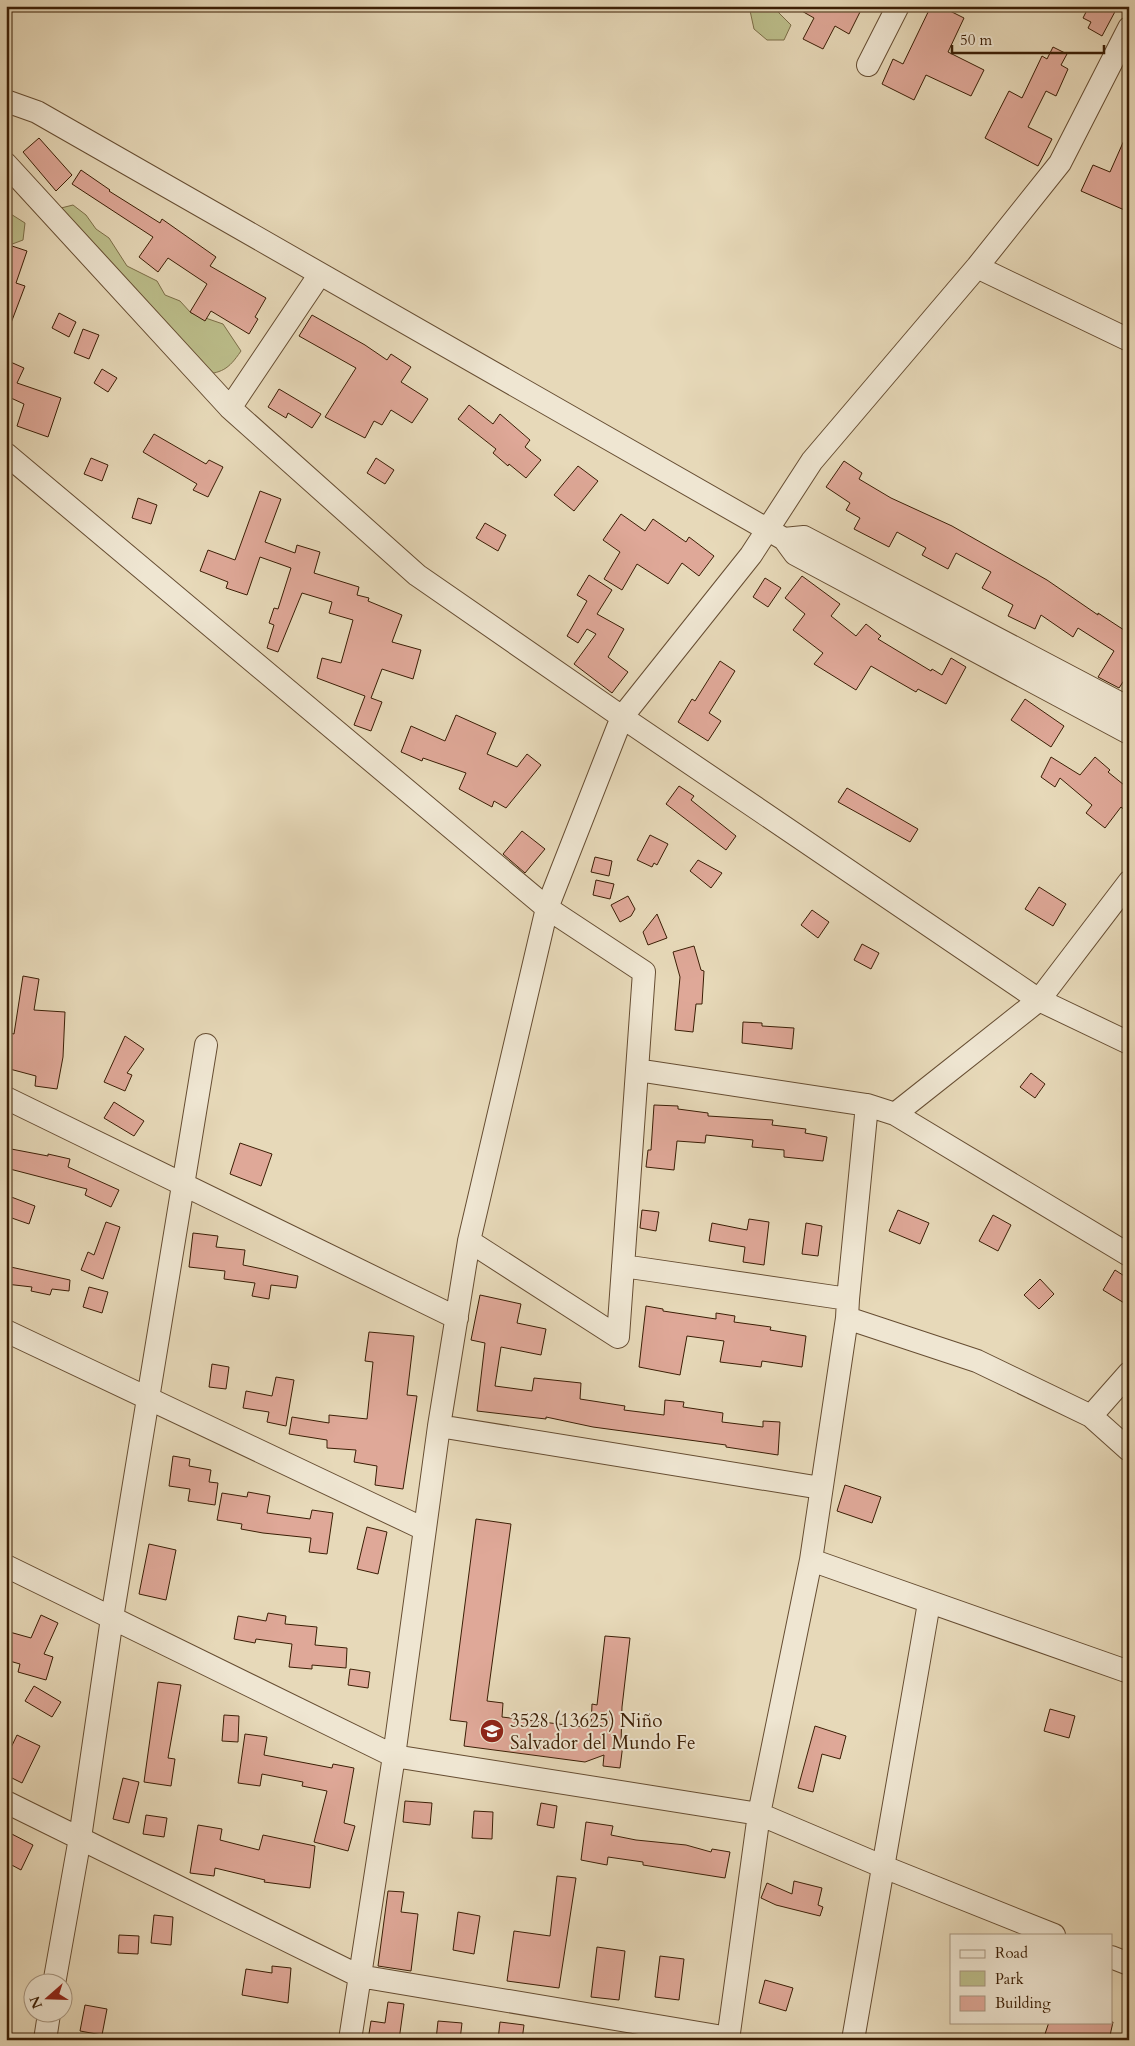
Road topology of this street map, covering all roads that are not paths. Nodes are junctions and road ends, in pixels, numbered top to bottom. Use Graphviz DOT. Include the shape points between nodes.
graph roads {
  1 [pos="898,6"];
  2 [pos="1129,28"];
  3 [pos="868,65"];
  4 [pos="6,100"];
  5 [pos="6,164"];
  6 [pos="977,267"];
  7 [pos="320,274"];
  8 [pos="1129,340"];
  9 [pos="230,408"];
  10 [pos="6,454"];
  11 [pos="776,534"];
  12 [pos="1129,708"];
  13 [pos="622,716"];
  14 [pos="1129,733"];
  15 [pos="1129,882"];
  16 [pos="546,908"];
  17 [pos="1039,1000"];
  18 [pos="1129,1043"];
  19 [pos="206,1045"];
  20 [pos="637,1070"];
  21 [pos="6,1098"];
  22 [pos="866,1105"];
  23 [pos="895,1114"];
  24 [pos="183,1184"];
  25 [pos="470,1241"];
  26 [pos="1129,1255"];
  27 [pos="623,1266"];
  28 [pos="848,1309"];
  29 [pos="457,1318"];
  30 [pos="6,1331"];
  31 [pos="1129,1373"];
  32 [pos="149,1399"];
  33 [pos="1091,1416"];
  34 [pos="439,1426"];
  35 [pos="1129,1450"];
  36 [pos="821,1488"];
  37 [pos="424,1529"];
  38 [pos="811,1560"];
  39 [pos="6,1566"];
  40 [pos="929,1603"];
  41 [pos="112,1618"];
  42 [pos="1129,1672"];
  43 [pos="394,1756"];
  44 [pos="6,1802"];
  45 [pos="759,1814"];
  46 [pos="80,1838"];
  47 [pos="884,1867"];
  48 [pos="1052,1934"];
  49 [pos="1112,1957"];
  50 [pos="1129,1964"];
  51 [pos="56,1974"];
  52 [pos="359,1976"];
  53 [pos="47,2024"];
  54 [pos="729,2039"];
  55 [pos="45,2040"];
  56 [pos="350,2040"];
  57 [pos="853,2040"];
  1 -- 3 [label="street"];
  2 -- 6 [label="street" via="1060,163"];
  4 -- 7 [label="street" via="37,112"];
  5 -- 9 [label="street"];
  6 -- 8 [label="street"];
  6 -- 11 [label="street" via="812,461"];
  7 -- 9 [label="street"];
  7 -- 11 [label="street"];
  9 -- 13 [label="street" via="418,575"];
  10 -- 16 [label="street"];
  11 -- 12 [label="street" via="804,537"];
  11 -- 13 [label="street" via="751,555"];
  11 -- 14 [label="street" via="794,554"];
  13 -- 16 [label="street"];
  13 -- 17 [label="street"];
  15 -- 17 [label="street"];
  16 -- 20 [label="street" via="644,972"];
  16 -- 25 [label="street"];
  17 -- 18 [label="street"];
  17 -- 23 [label="street"];
  19 -- 24 [label="street"];
  20 -- 22 [label="street"];
  20 -- 27 [label="street"];
  21 -- 24 [label="street"];
  22 -- 23 [label="street"];
  22 -- 28 [label="street"];
  23 -- 26 [label="street"];
  24 -- 29 [label="street"];
  24 -- 32 [label="street"];
  25 -- 27 [label="street" via="618,1338"];
  25 -- 29 [label="street"];
  27 -- 28 [label="street"];
  28 -- 33 [label="street" via="977,1361"];
  28 -- 36 [label="street"];
  29 -- 34 [label="street"];
  30 -- 32 [label="street"];
  31 -- 33 [label="street"];
  32 -- 37 [label="street"];
  32 -- 41 [label="street"];
  33 -- 35 [label="street"];
  34 -- 36 [label="street"];
  34 -- 37 [label="street"];
  36 -- 38 [label="street"];
  37 -- 43 [label="street"];
  38 -- 40 [label="street"];
  38 -- 45 [label="street"];
  39 -- 41 [label="street"];
  40 -- 42 [label="street"];
  40 -- 47 [label="street"];
  41 -- 43 [label="street"];
  41 -- 46 [label="street"];
  43 -- 45 [label="street"];
  43 -- 52 [label="street"];
  44 -- 46 [label="street"];
  45 -- 47 [label="street"];
  45 -- 54 [label="street"];
  46 -- 51 [label="street"];
  46 -- 52 [label="street"];
  47 -- 48 [label="street"];
  47 -- 57 [label="street"];
  49 -- 50 [label="street"];
  52 -- 54 [label="street"];
  52 -- 56 [label="street"];
  53 -- 55 [label="street"];
}
